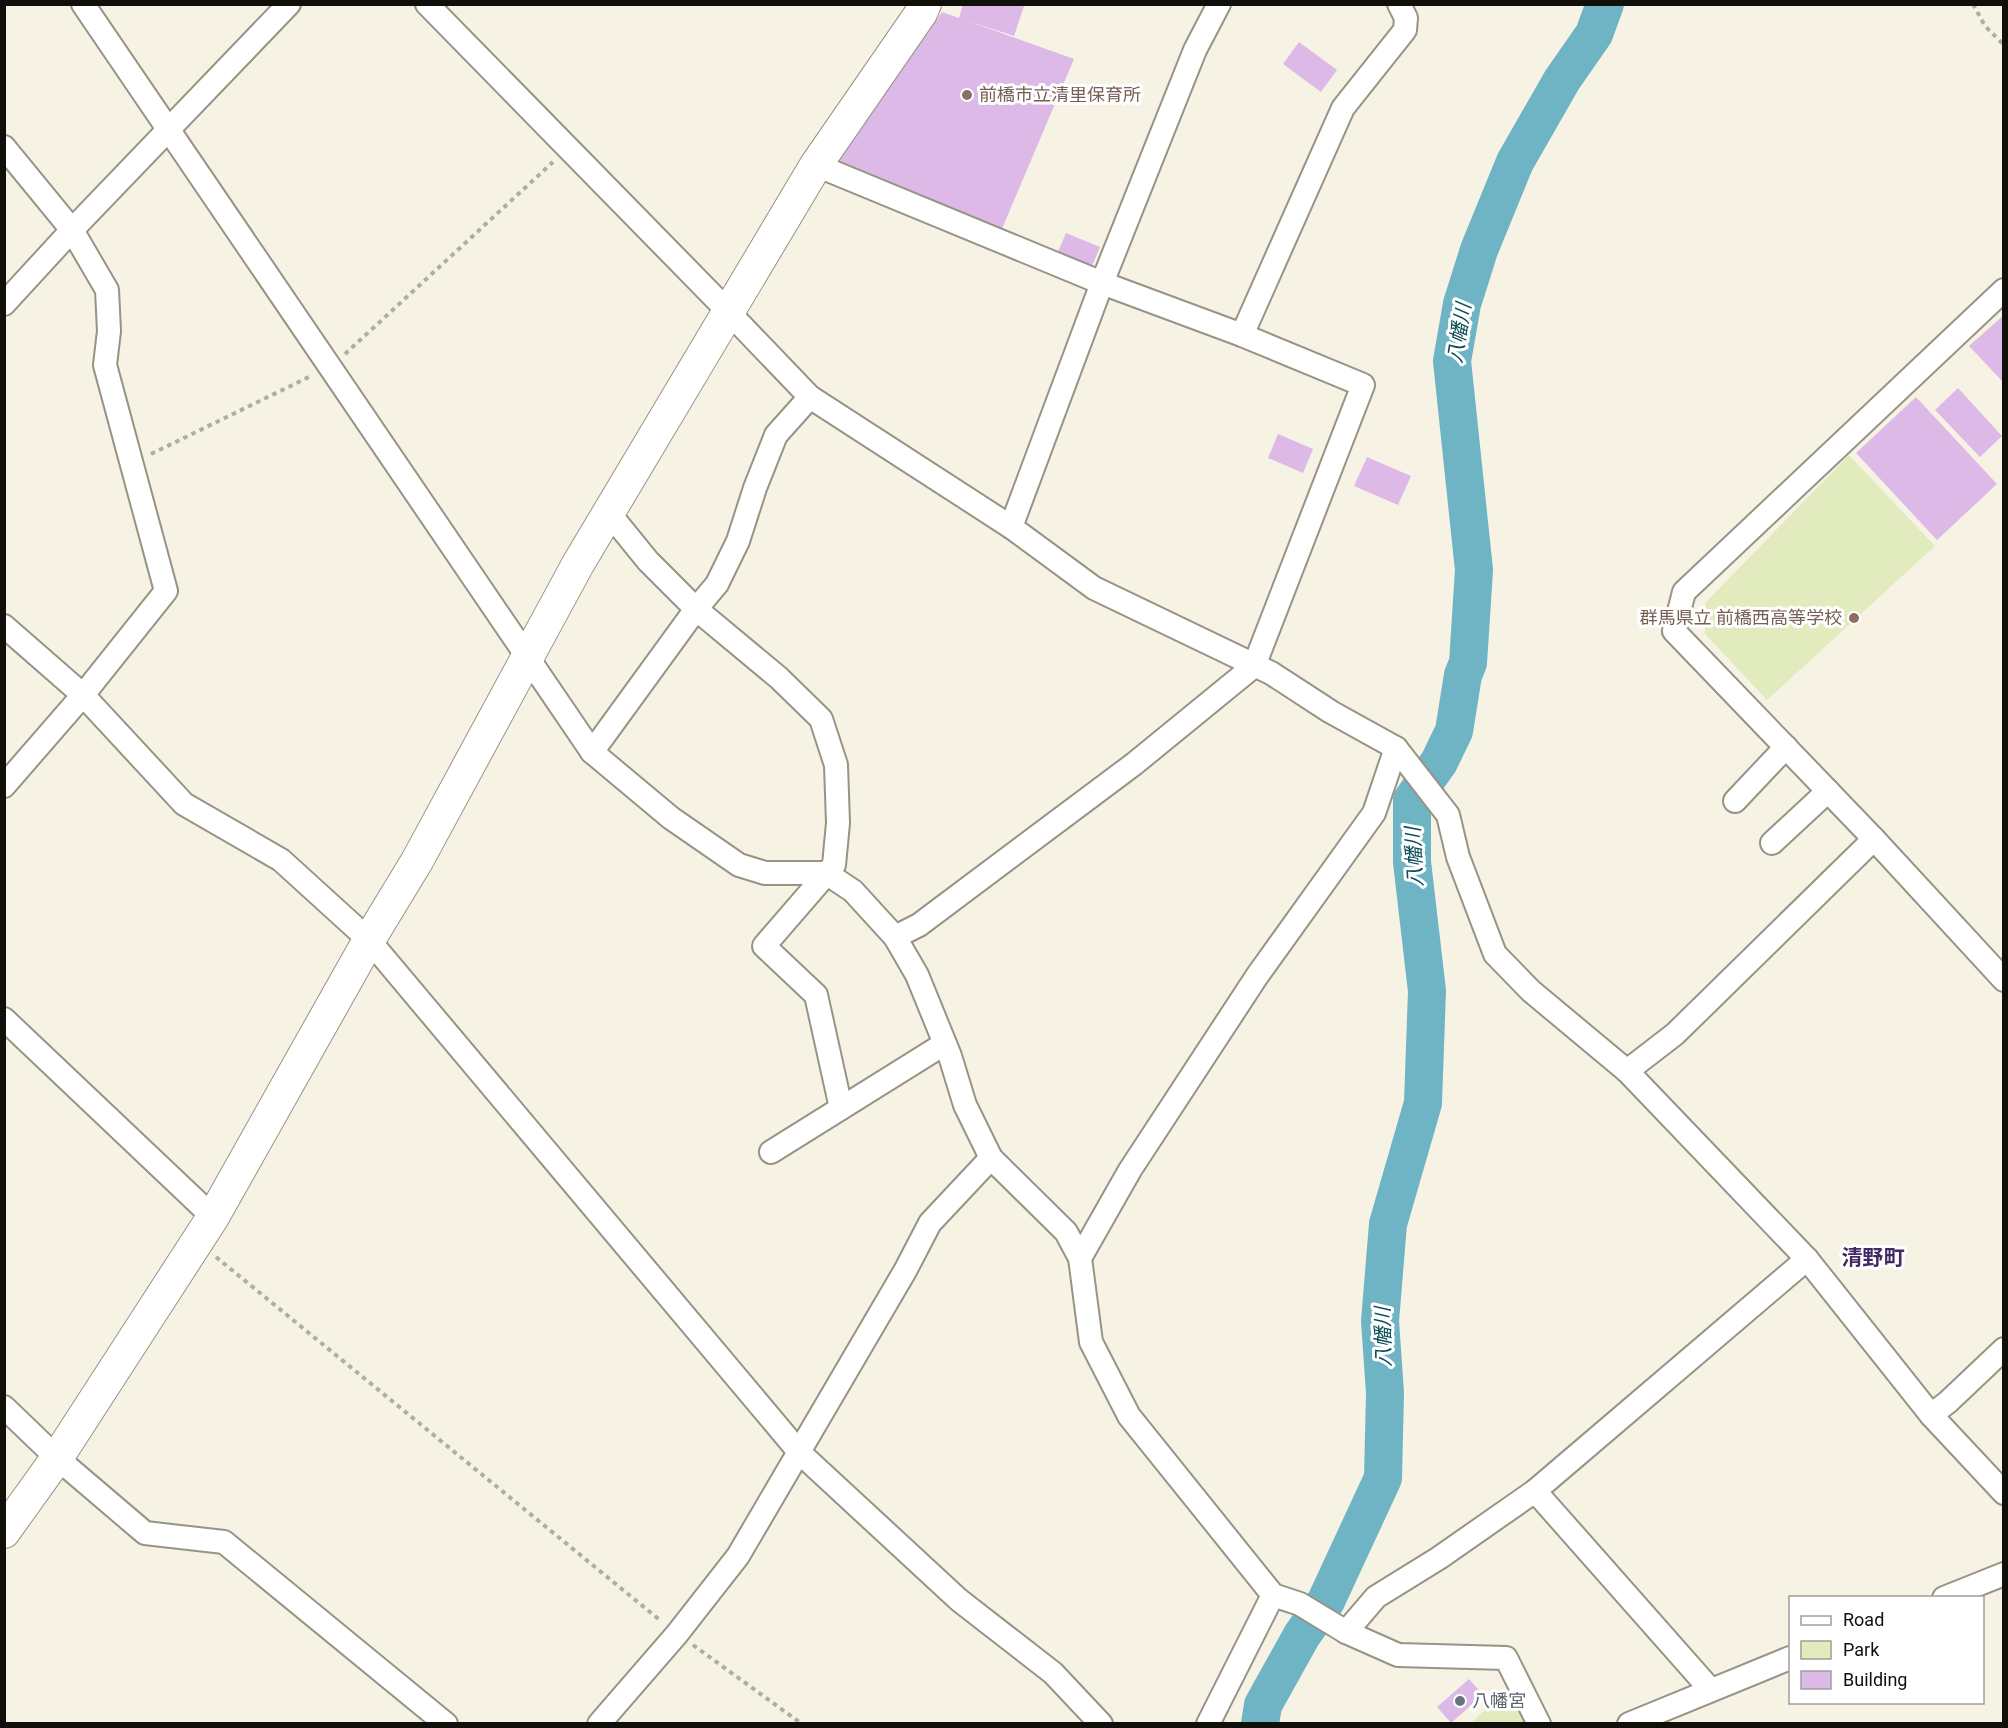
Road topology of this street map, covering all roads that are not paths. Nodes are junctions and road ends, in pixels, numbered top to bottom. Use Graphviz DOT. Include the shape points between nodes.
graph roads {
  1 [pos="83,4"];
  2 [pos="289,4"];
  3 [pos="427,4"];
  4 [pos="1219,4"];
  5 [pos="1399,4"];
  6 [pos="920,7"];
  7 [pos="169,131"];
  8 [pos="4,147"];
  9 [pos="816,165"];
  10 [pos="72,230"];
  11 [pos="1102,283"];
  12 [pos="2004,290"];
  13 [pos="4,304"];
  14 [pos="727,312"];
  15 [pos="1242,335"];
  16 [pos="810,398"];
  17 [pos="609,513"];
  18 [pos="1011,527"];
  19 [pos="696,609"];
  20 [pos="4,626"];
  21 [pos="527,658"];
  22 [pos="1254,666"];
  23 [pos="83,695"];
  24 [pos="1786,747"];
  25 [pos="1396,748"];
  26 [pos="592,752"];
  27 [pos="4,786"];
  28 [pos="1828,791"];
  29 [pos="1736,801"];
  30 [pos="1874,839"];
  31 [pos="1772,843"];
  32 [pos="826,873"];
  33 [pos="895,937"];
  34 [pos="369,940"];
  35 [pos="2004,980"];
  36 [pos="4,1019"];
  37 [pos="944,1044"];
  38 [pos="1627,1071"];
  39 [pos="841,1108"];
  40 [pos="771,1152"];
  41 [pos="991,1158"];
  42 [pos="205,1229"];
  43 [pos="1080,1258"];
  44 [pos="1806,1259"];
  45 [pos="2004,1349"];
  46 [pos="4,1407"];
  47 [pos="1930,1414"];
  48 [pos="800,1454"];
  49 [pos="57,1458"];
  50 [pos="1535,1491"];
  51 [pos="2004,1493"];
  52 [pos="4,1532"];
  53 [pos="2004,1574"];
  54 [pos="1273,1595"];
  55 [pos="1949,1596"];
  56 [pos="1338,1628"];
  57 [pos="1789,1659"];
  58 [pos="1710,1689"];
  59 [pos="446,1724"];
  60 [pos="599,1724"];
  61 [pos="1101,1724"];
  62 [pos="1208,1724"];
  63 [pos="1539,1724"];
  64 [pos="1629,1724"];
  1 -- 7 [label="street"];
  2 -- 7 [label="street"];
  3 -- 14 [label="street"];
  4 -- 11 [label="street" via="1195,50"];
  5 -- 15 [label="street" via="1406,18 1405,30 1343,108"];
  6 -- 9 [label="street"];
  7 -- 10 [label="street"];
  7 -- 21 [label="street"];
  8 -- 10 [label="street"];
  9 -- 11 [label="street"];
  9 -- 14 [label="street"];
  10 -- 13 [label="street"];
  10 -- 23 [label="street" via="107,290 109,331 105,365 166,591"];
  11 -- 15 [label="street"];
  11 -- 18 [label="street"];
  12 -- 24 [label="street" via="1684,591 1674,631"];
  14 -- 16 [label="street"];
  14 -- 17 [label="street"];
  15 -- 22 [label="street" via="1363,385"];
  16 -- 18 [label="street"];
  16 -- 19 [label="street" via="776,435 738,541 717,584"];
  17 -- 19 [label="street" via="648,561"];
  17 -- 21 [label="street"];
  18 -- 22 [label="street" via="1094,588"];
  19 -- 26 [label="street"];
  19 -- 32 [label="street" via="779,678 820,719 836,765 838,823 834,865"];
  20 -- 23 [label="street"];
  21 -- 26 [label="street"];
  21 -- 34 [label="street" via="417,861"];
  22 -- 25 [label="street"];
  22 -- 33 [label="street" via="1134,764 919,926"];
  23 -- 27 [label="street"];
  23 -- 34 [label="street" via="184,804 281,860"];
  24 -- 28 [label="street"];
  24 -- 29 [label="street"];
  25 -- 38 [label="street" via="1448,815 1458,857 1495,954 1531,991"];
  25 -- 43 [label="street" via="1374,813 1257,976 1130,1170"];
  26 -- 32 [label="street" via="671,818 739,865 765,873"];
  28 -- 30 [label="street"];
  28 -- 31 [label="street"];
  30 -- 35 [label="street"];
  30 -- 38 [label="street" via="1675,1034"];
  32 -- 33 [label="street" via="853,891"];
  32 -- 39 [label="street" via="764,946 816,995"];
  33 -- 37 [label="street" via="917,975"];
  34 -- 42 [label="street"];
  34 -- 48 [label="street"];
  36 -- 42 [label="street"];
  37 -- 39 [label="street"];
  37 -- 41 [label="street" via="965,1106"];
  38 -- 44 [label="street"];
  39 -- 40 [label="street"];
  41 -- 43 [label="street" via="1066,1232"];
  41 -- 48 [label="street" via="930,1223"];
  42 -- 49 [label="street"];
  43 -- 54 [label="street" via="1091,1342 1129,1416"];
  44 -- 47 [label="street"];
  44 -- 50 [label="street"];
  45 -- 47 [label="street"];
  46 -- 49 [label="street"];
  47 -- 51 [label="street"];
  48 -- 60 [label="street" via="738,1556"];
  48 -- 61 [label="street" via="959,1600 1053,1673"];
  49 -- 52 [label="street"];
  49 -- 59 [label="street" via="145,1533 224,1542"];
  50 -- 56 [label="street" via="1376,1597"];
  50 -- 58 [label="street"];
  53 -- 55 [label="street"];
  54 -- 56 [label="street" via="1300,1604"];
  54 -- 62 [label="street"];
  56 -- 63 [label="street" via="1398,1655 1506,1658"];
  57 -- 58 [label="street"];
  58 -- 64 [label="street"];
}
